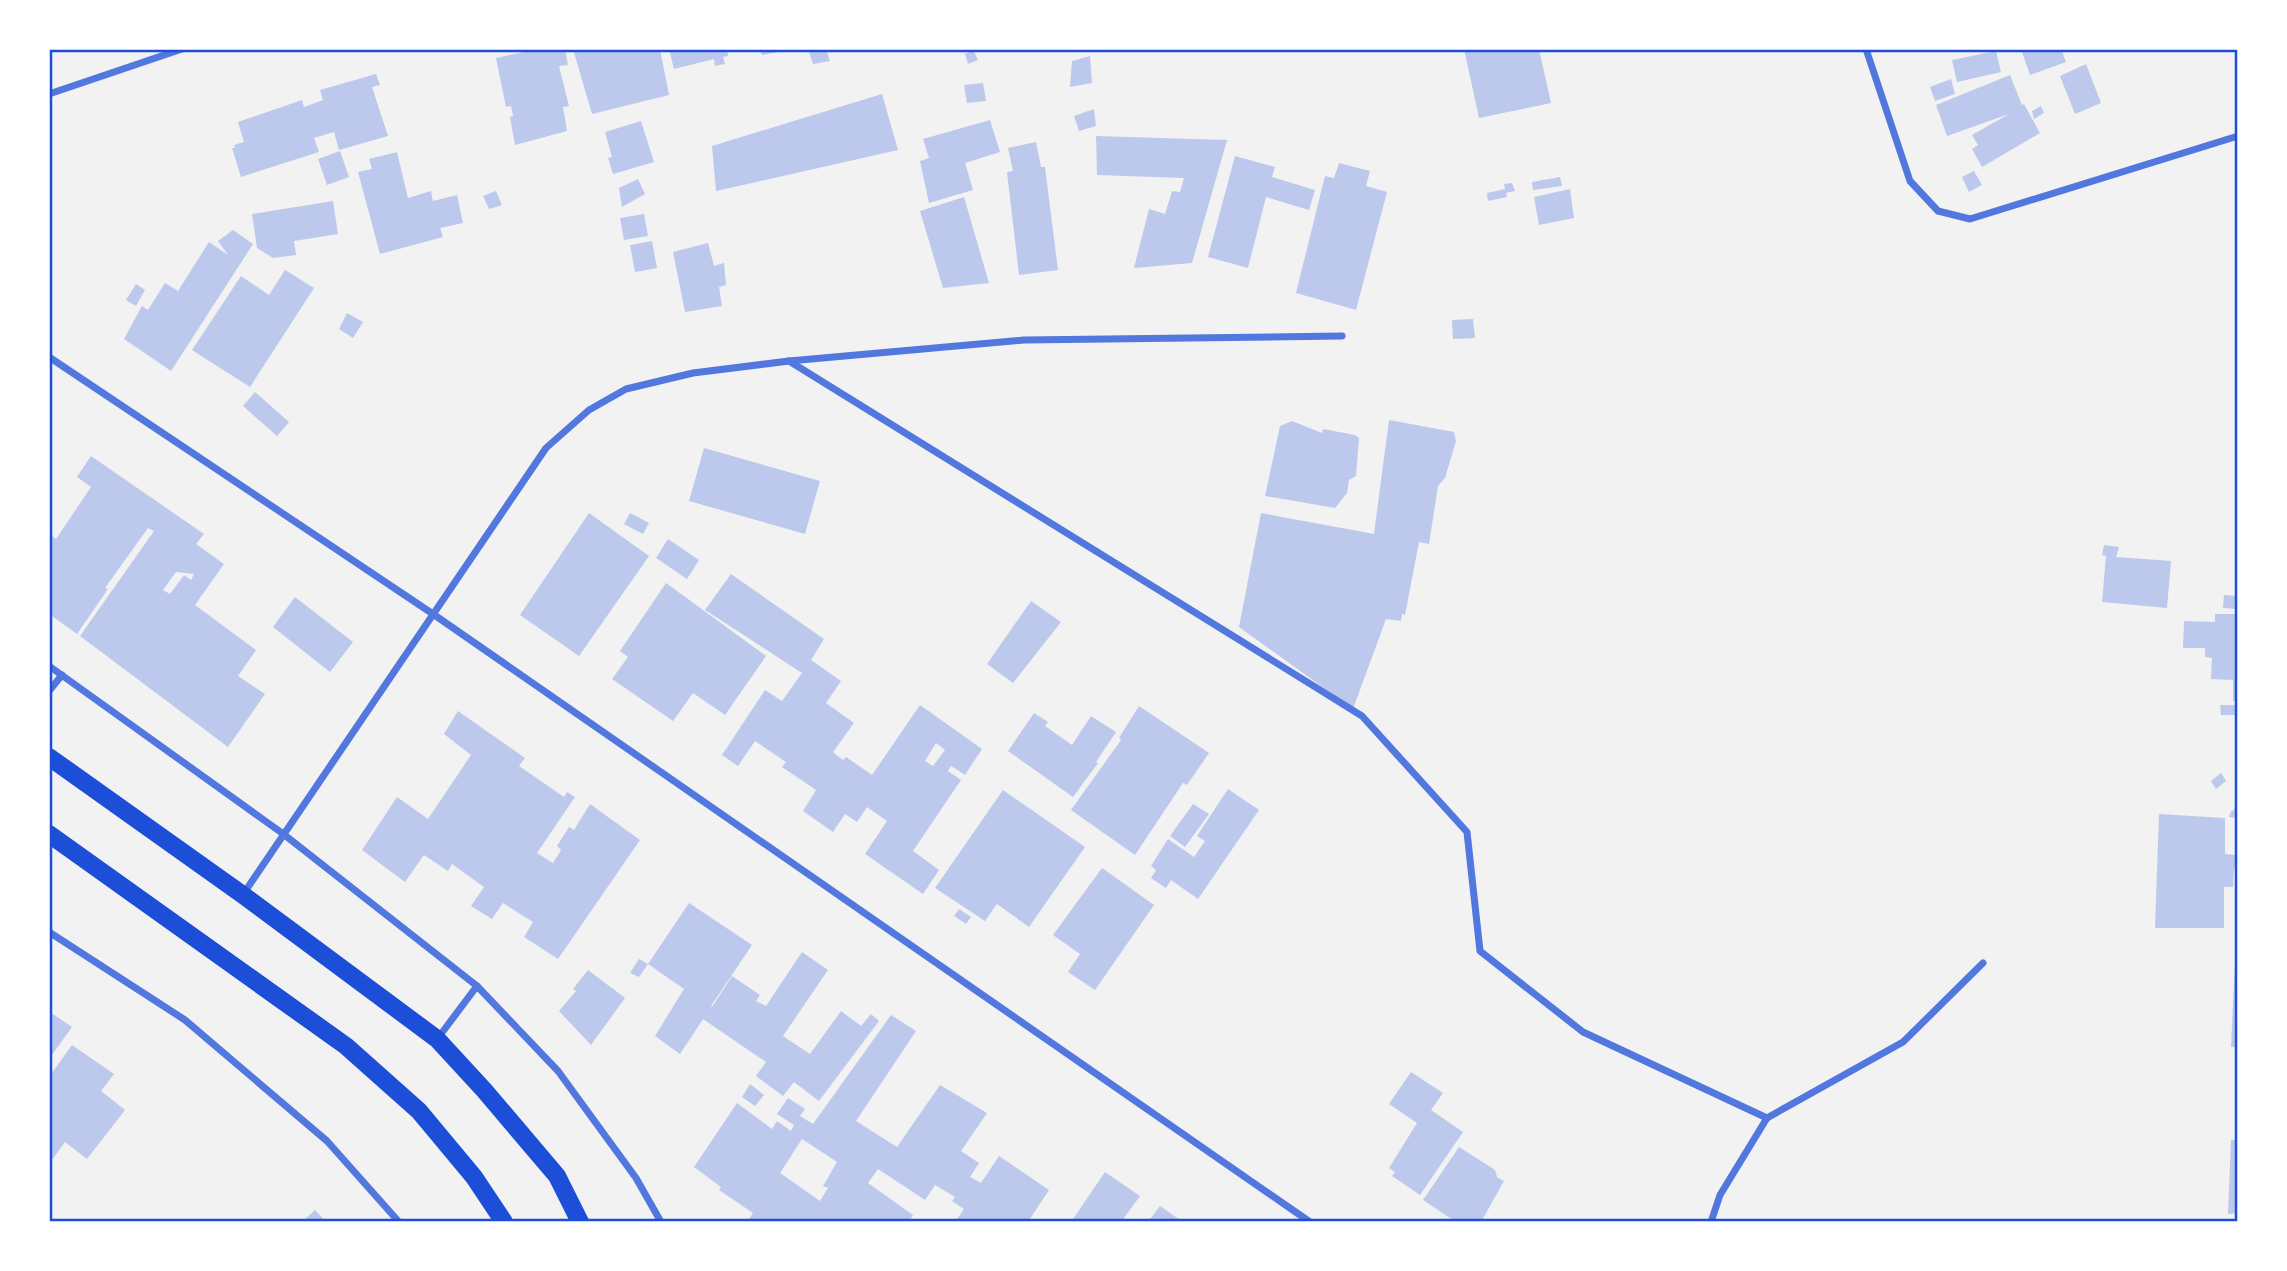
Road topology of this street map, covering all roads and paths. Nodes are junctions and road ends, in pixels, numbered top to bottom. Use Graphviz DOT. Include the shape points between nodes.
graph roads {
  1 [pos="182,49"];
  2 [pos="1866,49"];
  3 [pos="166,51"];
  4 [pos="49,94"];
  5 [pos="2238,136"];
  6 [pos="1342,336"];
  7 [pos="49,357"];
  8 [pos="789,361"];
  9 [pos="433,614"];
  10 [pos="49,666"];
  11 [pos="62,675"];
  12 [pos="49,691"];
  13 [pos="49,757"];
  14 [pos="282,833"];
  15 [pos="49,834"];
  16 [pos="243,894"];
  17 [pos="49,932"];
  18 [pos="1983,963"];
  19 [pos="477,986"];
  20 [pos="438,1039"];
  21 [pos="1767,1118"];
  22 [pos="399,1222"];
  23 [pos="504,1222"];
  24 [pos="580,1222"];
  25 [pos="661,1222"];
  26 [pos="1310,1222"];
  27 [pos="1712,1222"];
  1 -- 3 [label="street"];
  2 -- 5 [label="street" via="1910,181 1938,211 1970,219"];
  3 -- 4 [label="street"];
  6 -- 8 [label="street" via="1024,340"];
  7 -- 9 [label="street"];
  8 -- 9 [label="street" via="653,382 626,389 589,410 546,448"];
  8 -- 21 [label="street" via="1362,716 1467,832 1480,951 1583,1032"];
  9 -- 14 [label="street"];
  9 -- 26 [label="street"];
  10 -- 11 [label="street"];
  11 -- 12 [label="street"];
  11 -- 14 [label="street"];
  13 -- 16 [label="main road"];
  14 -- 16 [label="street"];
  14 -- 19 [label="street"];
  15 -- 23 [label="main road" via="346,1046 419,1111 474,1177"];
  16 -- 20 [label="main road"];
  17 -- 22 [label="street" via="185,1020 327,1141"];
  18 -- 21 [label="street" via="1903,1042"];
  19 -- 20 [label="street"];
  19 -- 25 [label="street" via="558,1071 636,1178"];
  20 -- 24 [label="main road" via="557,1176"];
  21 -- 27 [label="street" via="1720,1195"];
}
